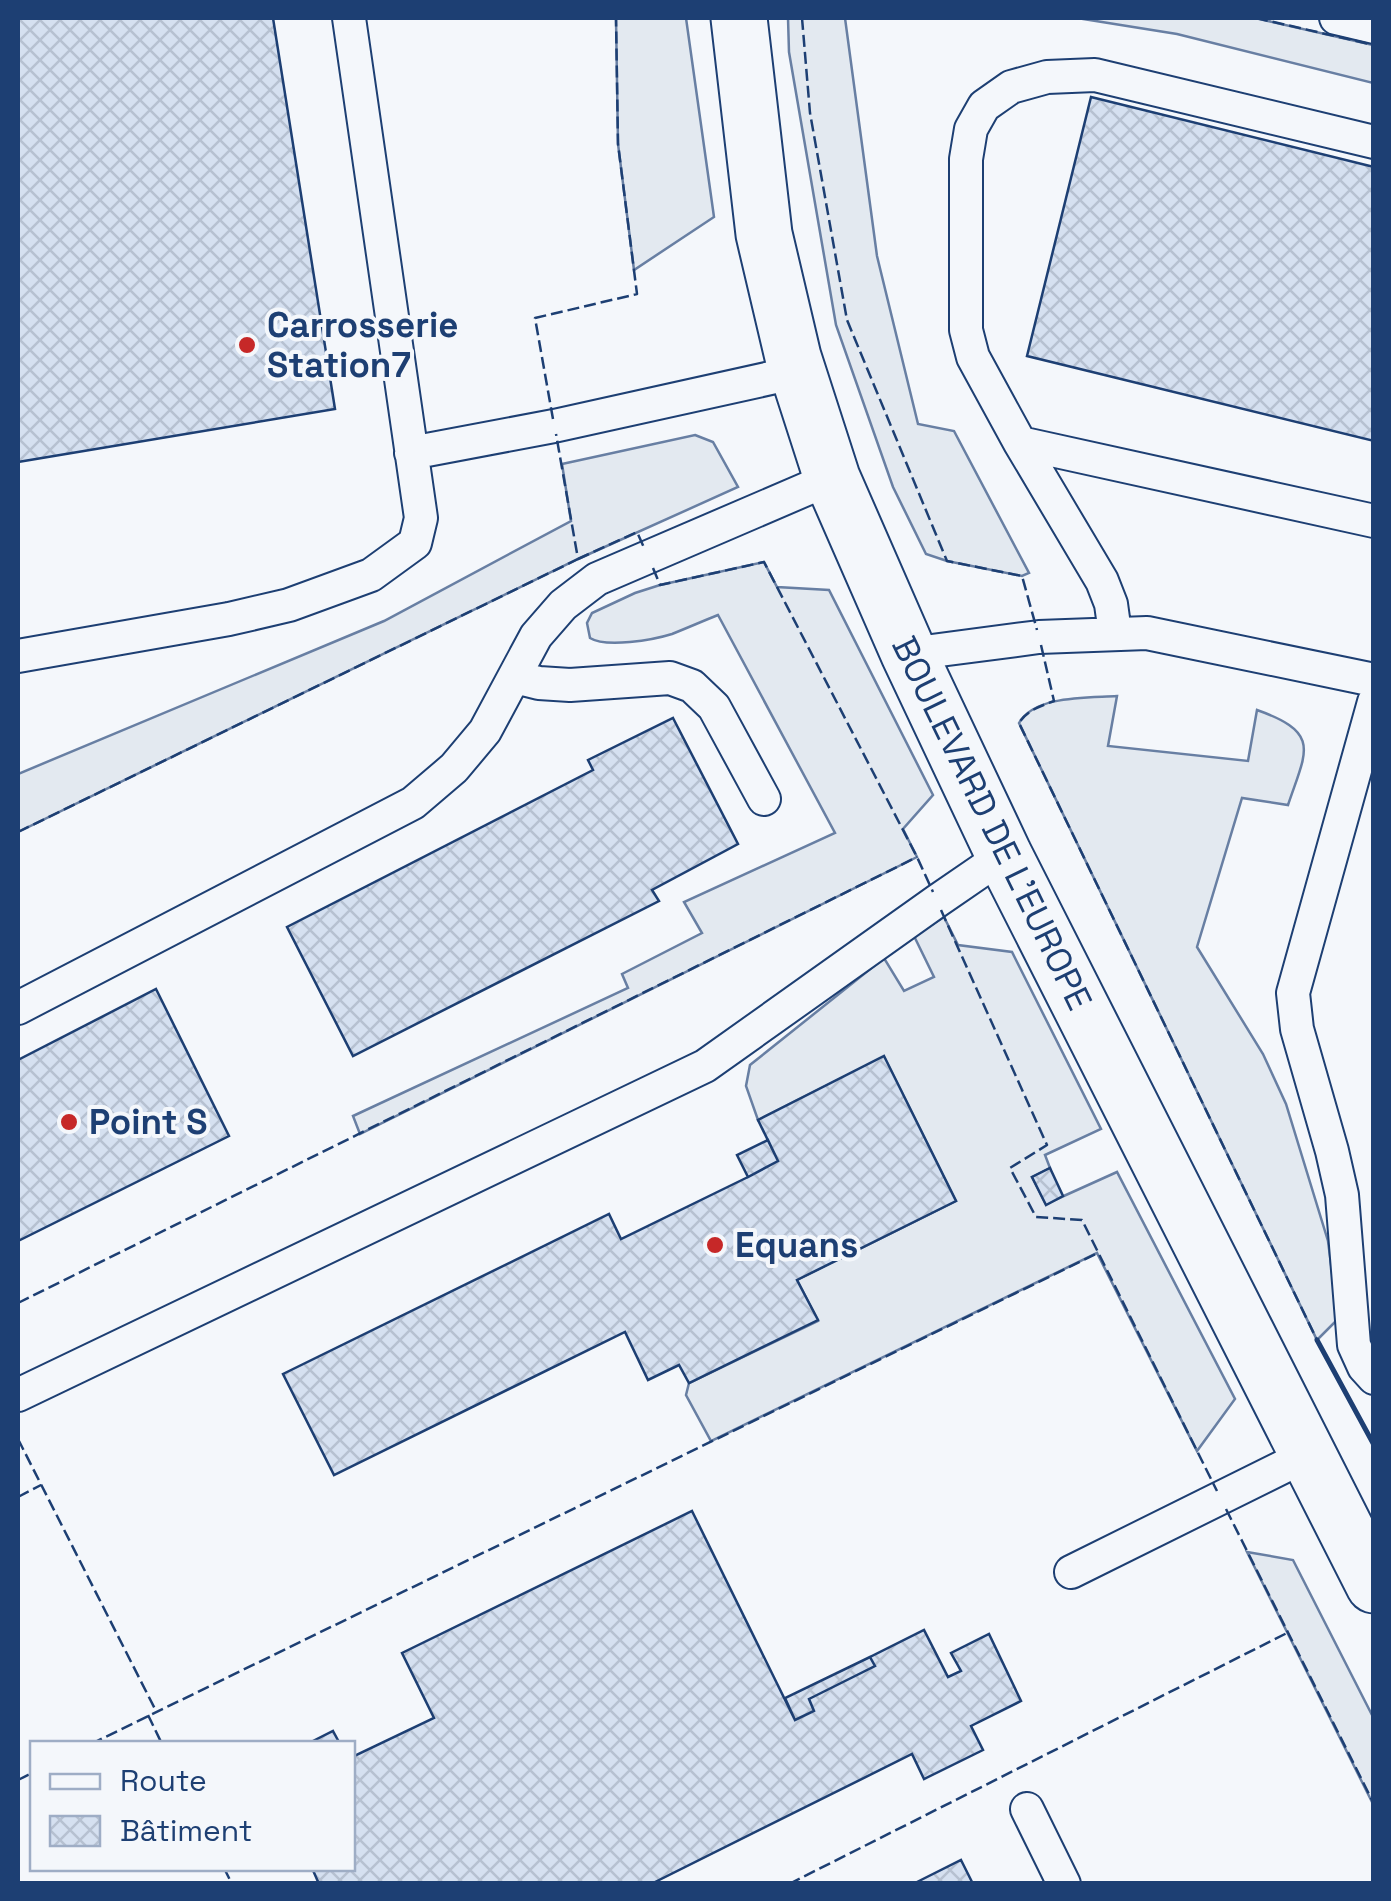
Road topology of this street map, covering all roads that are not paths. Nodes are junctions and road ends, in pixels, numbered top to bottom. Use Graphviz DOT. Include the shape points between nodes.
graph roads {
  1 [pos="350,18"];
  2 [pos="739,18"];
  3 [pos="1336,18"];
  4 [pos="1374,26"];
  5 [pos="1374,142"];
  6 [pos="798,372"];
  7 [pos="1020,443"];
  8 [pos="411,452"];
  9 [pos="832,478"];
  10 [pos="1374,521"];
  11 [pos="1115,633"];
  12 [pos="909,654"];
  13 [pos="18,656"];
  14 [pos="515,677"];
  15 [pos="1374,680"];
  16 [pos="1374,702"];
  17 [pos="764,799"];
  18 [pos="1004,856"];
  19 [pos="18,1008"];
  20 [pos="1374,1378"];
  21 [pos="18,1395"];
  22 [pos="1307,1455"];
  23 [pos="1071,1572"];
  24 [pos="1374,1585"];
  25 [pos="1027,1809"];
  26 [pos="1064,1884"];
  1 -- 8 [label="lane"];
  2 -- 6 [label="street, BOULEVARD DE L'EUROPE" via="764,234"];
  3 -- 4 [label="lane"];
  5 -- 7 [label="lane" via="1095,75 1011,87 984,106 966,159 966,330 973,357"];
  6 -- 8 [label="lane"];
  6 -- 9 [label="street, BOULEVARD DE L'EUROPE"];
  7 -- 10 [label="lane"];
  7 -- 11 [label="lane" via="1102,581"];
  8 -- 13 [label="lane" via="421,518 414,543 371,575 229,619"];
  9 -- 12 [label="street, BOULEVARD DE L'EUROPE"];
  9 -- 14 [label="lane" via="597,579 536,636"];
  11 -- 12 [label="lane"];
  11 -- 15 [label="lane" via="1147,633"];
  12 -- 18 [label="street, BOULEVARD DE L'EUROPE"];
  14 -- 17 [label="lane" via="570,686 670,678 692,686 714,707"];
  14 -- 19 [label="lane" via="484,731 413,803"];
  16 -- 20 [label="lane" via="1294,993 1296,1029 1342,1195 1354,1346"];
  18 -- 21 [label="lane" via="706,1066"];
  18 -- 22 [label="street, BOULEVARD DE L'EUROPE"];
  22 -- 23 [label="lane"];
  22 -- 24 [label="street, BOULEVARD DE L'EUROPE"];
  25 -- 26 [label="lane"];
}
